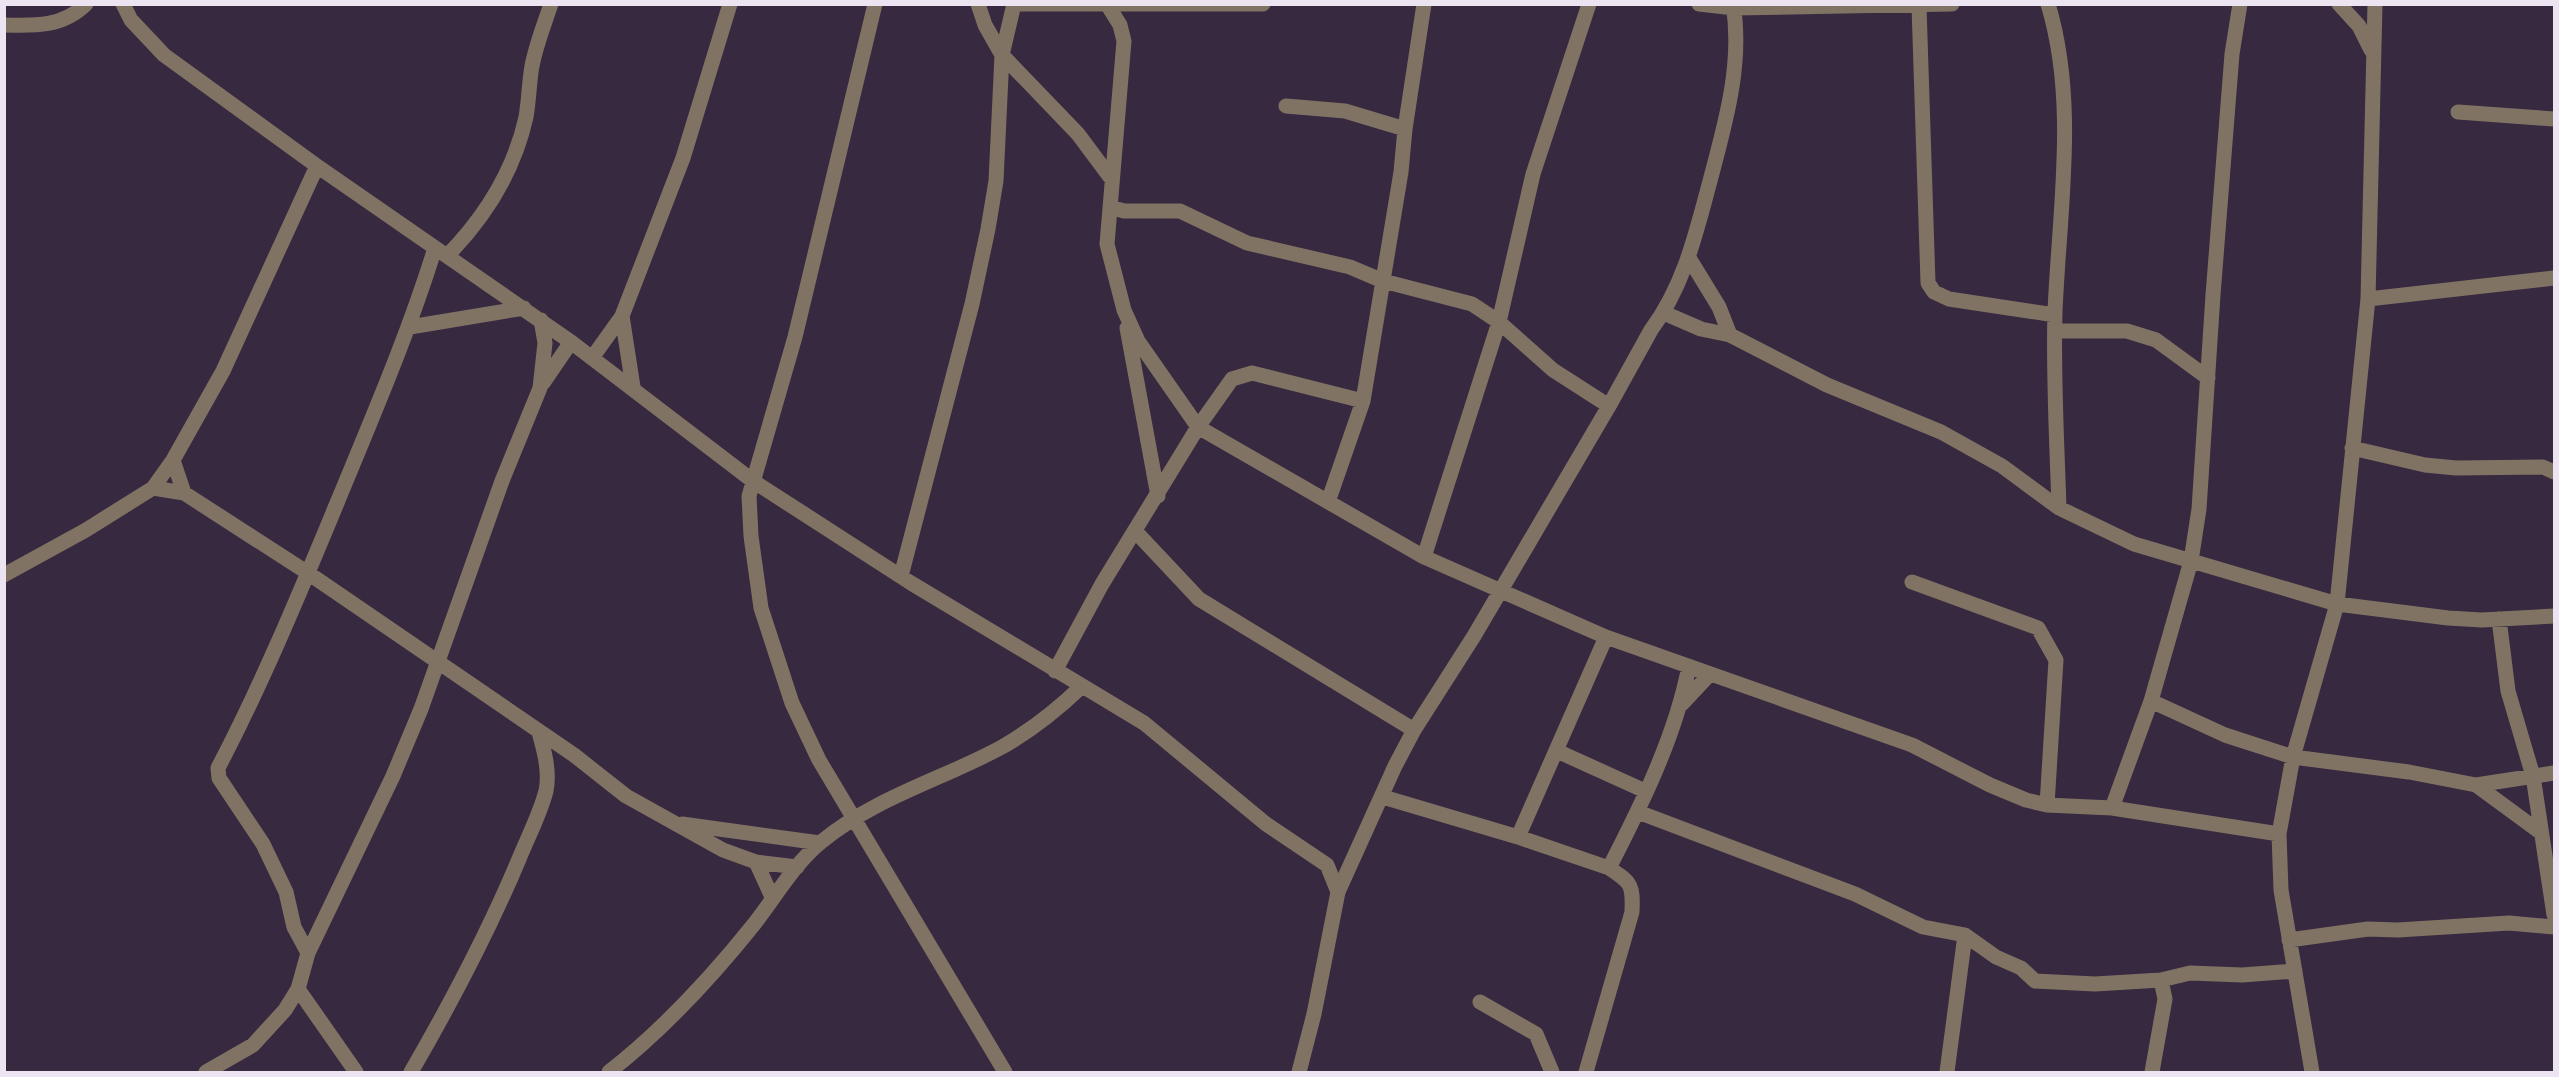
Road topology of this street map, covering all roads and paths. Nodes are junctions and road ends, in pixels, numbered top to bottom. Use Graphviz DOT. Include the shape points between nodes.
graph roads {
  1 [pos="86,4"];
  2 [pos="123,4"];
  3 [pos="551,4"];
  4 [pos="730,4"];
  5 [pos="875,4"];
  6 [pos="978,4"];
  7 [pos="1014,4"];
  8 [pos="1022,4"];
  9 [pos="1263,4"];
  10 [pos="1424,4"];
  11 [pos="1589,4"];
  12 [pos="1699,4"];
  13 [pos="1952,4"];
  14 [pos="2048,4"];
  15 [pos="2240,4"];
  16 [pos="2339,4"];
  17 [pos="2375,4"];
  18 [pos="1107,5"];
  19 [pos="1257,5"];
  20 [pos="1733,6"];
  21 [pos="1919,6"];
  22 [pos="4,25"];
  23 [pos="1002,55"];
  24 [pos="2373,56"];
  25 [pos="1286,106"];
  26 [pos="2458,112"];
  27 [pos="2554,119"];
  28 [pos="1405,129"];
  29 [pos="317,166"];
  30 [pos="1110,177"];
  31 [pos="1110,207"];
  32 [pos="441,252"];
  33 [pos="1689,258"];
  34 [pos="2554,278"];
  35 [pos="1383,280"];
  36 [pos="2368,299"];
  37 [pos="524,308"];
  38 [pos="1124,310"];
  39 [pos="1664,313"];
  40 [pos="2055,315"];
  41 [pos="622,316"];
  42 [pos="541,320"];
  43 [pos="1498,322"];
  44 [pos="410,327"];
  45 [pos="2055,331"];
  46 [pos="1731,335"];
  47 [pos="572,342"];
  48 [pos="592,358"];
  49 [pos="2208,378"];
  50 [pos="633,387"];
  51 [pos="540,388"];
  52 [pos="1364,401"];
  53 [pos="1609,406"];
  54 [pos="1198,428"];
  55 [pos="2352,448"];
  56 [pos="173,460"];
  57 [pos="2554,472"];
  58 [pos="753,481"];
  59 [pos="153,489"];
  60 [pos="184,493"];
  61 [pos="1158,496"];
  62 [pos="1328,502"];
  63 [pos="2059,508"];
  64 [pos="1136,532"];
  65 [pos="1424,556"];
  66 [pos="2191,561"];
  67 [pos="308,573"];
  68 [pos="4,575"];
  69 [pos="901,576"];
  70 [pos="1912,582"];
  71 [pos="1500,589"];
  72 [pos="2337,604"];
  73 [pos="2554,616"];
  74 [pos="2499,619"];
  75 [pos="1606,637"];
  76 [pos="437,663"];
  77 [pos="1689,666"];
  78 [pos="1055,671"];
  79 [pos="1710,674"];
  80 [pos="1081,687"];
  81 [pos="2151,701"];
  82 [pos="1682,704"];
  83 [pos="1414,730"];
  84 [pos="539,732"];
  85 [pos="1557,751"];
  86 [pos="2293,757"];
  87 [pos="2554,773"];
  88 [pos="2533,776"];
  89 [pos="2476,785"];
  90 [pos="1645,791"];
  91 [pos="1383,797"];
  92 [pos="2048,805"];
  93 [pos="2112,808"];
  94 [pos="1638,812"];
  95 [pos="853,818"];
  96 [pos="673,823"];
  97 [pos="2540,832"];
  98 [pos="2278,834"];
  99 [pos="1518,837"];
  100 [pos="820,843"];
  101 [pos="1354,853"];
  102 [pos="756,862"];
  103 [pos="1327,865"];
  104 [pos="797,867"];
  105 [pos="1609,868"];
  106 [pos="1338,892"];
  107 [pos="772,897"];
  108 [pos="2554,915"];
  109 [pos="2554,927"];
  110 [pos="1965,934"];
  111 [pos="2289,940"];
  112 [pos="308,952"];
  113 [pos="2295,971"];
  114 [pos="2161,980"];
  115 [pos="298,989"];
  116 [pos="1480,1002"];
  117 [pos="206,1072"];
  118 [pos="356,1072"];
  119 [pos="411,1072"];
  120 [pos="609,1072"];
  121 [pos="1005,1072"];
  122 [pos="1299,1072"];
  123 [pos="1552,1072"];
  124 [pos="1586,1072"];
  125 [pos="1947,1072"];
  126 [pos="2152,1072"];
  127 [pos="2312,1072"];
  1 -- 22 [label="street" via="76,14 51,24"];
  2 -- 29 [label="street" via="131,20 164,55"];
  3 -- 32 [label="street" via="538,43 526,118 513,161 475,227"];
  4 -- 41 [label="street" via="683,158"];
  5 -- 58 [label="street" via="795,337"];
  6 -- 23 [label="street"];
  7 -- 23 [label="street"];
  8 -- 18 [label="street"];
  9 -- 19 [label="street"];
  10 -- 28 [label="street"];
  11 -- 43 [label="street" via="1533,174"];
  12 -- 20 [label="street"];
  13 -- 21 [label="street"];
  14 -- 40 [label="street" via="2060,67 2064,146"];
  15 -- 49 [label="street" via="2232,54"];
  16 -- 24 [label="street" via="2359,26"];
  17 -- 24 [label="street"];
  18 -- 19 [label="street"];
  18 -- 30 [label="street" via="1124,40"];
  20 -- 21 [label="street"];
  20 -- 33 [label="street" via="1736,58 1727,114"];
  21 -- 40 [label="street" via="1928,283 1934,292 1949,299"];
  23 -- 30 [label="street" via="1078,134"];
  23 -- 69 [label="street" via="996,181 987,229 972,304"];
  24 -- 36 [label="street"];
  25 -- 28 [label="street" via="1345,111"];
  26 -- 27 [label="street"];
  28 -- 35 [label="street"];
  29 -- 32 [label="street"];
  29 -- 56 [label="street" via="223,371"];
  30 -- 31 [label="street"];
  31 -- 35 [label="street" via="1124,211 1180,211 1247,243 1350,267"];
  31 -- 38 [label="street" via="1107,244"];
  32 -- 37 [label="street"];
  32 -- 44 [label="street"];
  33 -- 39 [label="street"];
  33 -- 46 [label="street"];
  34 -- 36 [label="street"];
  35 -- 43 [label="street" via="1472,304"];
  35 -- 52 [label="street"];
  36 -- 55 [label="street"];
  37 -- 42 [label="street"];
  37 -- 44 [label="street"];
  38 -- 54 [label="street" via="1153,365"];
  38 -- 61 [label="street"];
  39 -- 46 [label="street" via="1701,329"];
  39 -- 53 [label="street"];
  40 -- 45 [label="street"];
  41 -- 48 [label="street"];
  41 -- 50 [label="street"];
  42 -- 47 [label="street"];
  42 -- 51 [label="street" via="545,344"];
  43 -- 53 [label="street" via="1553,370"];
  43 -- 65 [label="street"];
  44 -- 67 [label="street"];
  45 -- 49 [label="street" via="2127,331 2156,340"];
  45 -- 63 [label="street"];
  46 -- 63 [label="street" via="1827,385 1907,416 1977,451"];
  47 -- 48 [label="street"];
  47 -- 51 [label="street"];
  48 -- 50 [label="street"];
  49 -- 66 [label="street" via="2199,509"];
  50 -- 58 [label="street"];
  51 -- 76 [label="street"];
  52 -- 54 [label="street" via="1252,373 1232,379"];
  52 -- 62 [label="street"];
  53 -- 71 [label="street"];
  54 -- 61 [label="street"];
  54 -- 62 [label="street"];
  55 -- 57 [label="street" via="2425,465 2543,467"];
  55 -- 72 [label="street"];
  56 -- 59 [label="street"];
  56 -- 60 [label="street"];
  58 -- 69 [label="street"];
  58 -- 95 [label="street" via="749,512 761,608 792,703"];
  59 -- 60 [label="street"];
  59 -- 68 [label="street"];
  60 -- 67 [label="street"];
  61 -- 64 [label="street"];
  62 -- 65 [label="street"];
  63 -- 66 [label="street" via="2134,544"];
  64 -- 78 [label="street" via="1102,584"];
  64 -- 83 [label="street" via="1199,599"];
  65 -- 71 [label="street"];
  66 -- 72 [label="street"];
  66 -- 81 [label="street"];
  67 -- 76 [label="street"];
  67 -- 112 [label="street" via="250,706 218,768 219,778 263,844 286,892 294,927"];
  69 -- 78 [label="street"];
  70 -- 92 [label="street" via="2038,628 2056,660"];
  71 -- 75 [label="street"];
  71 -- 83 [label="street"];
  72 -- 74 [label="street" via="2448,618"];
  72 -- 86 [label="street"];
  73 -- 74 [label="street"];
  74 -- 88 [label="street" via="2508,691"];
  75 -- 77 [label="street"];
  75 -- 85 [label="street"];
  76 -- 84 [label="street"];
  76 -- 112 [label="street" via="393,776"];
  77 -- 79 [label="street"];
  77 -- 82 [label="street"];
  78 -- 80 [label="street"];
  79 -- 82 [label="street"];
  79 -- 92 [label="street" via="1912,745 1990,785"];
  80 -- 95 [label="street" via="1001,748 888,798"];
  80 -- 103 [label="street" via="1144,723 1266,824"];
  81 -- 86 [label="street" via="2225,735"];
  81 -- 93 [label="street"];
  82 -- 90 [label="street"];
  83 -- 91 [label="street"];
  84 -- 96 [label="street" via="626,796"];
  84 -- 119 [label="street" via="547,768 546,790 532,828 460,986"];
  85 -- 90 [label="street"];
  85 -- 99 [label="street"];
  86 -- 89 [label="street"];
  86 -- 98 [label="street"];
  87 -- 88 [label="street"];
  88 -- 89 [label="street"];
  88 -- 97 [label="street"];
  89 -- 97 [label="street"];
  90 -- 94 [label="street"];
  91 -- 99 [label="street"];
  91 -- 101 [label="street"];
  92 -- 93 [label="street"];
  93 -- 98 [label="street"];
  94 -- 105 [label="street"];
  94 -- 110 [label="street" via="1855,894 1923,927"];
  95 -- 100 [label="street"];
  95 -- 121 [label="street"];
  96 -- 100 [label="street"];
  96 -- 102 [label="street" via="723,850"];
  97 -- 108 [label="street"];
  98 -- 111 [label="street" via="2278,864"];
  99 -- 105 [label="street"];
  100 -- 104 [label="street"];
  101 -- 103 [label="street"];
  101 -- 106 [label="street"];
  102 -- 104 [label="street"];
  102 -- 107 [label="street"];
  103 -- 106 [label="street"];
  104 -- 107 [label="street"];
  105 -- 124 [label="street" via="1628,880 1632,912"];
  106 -- 122 [label="street"];
  107 -- 120 [label="street" via="683,1006"];
  109 -- 111 [label="street" via="2509,923 2367,929"];
  110 -- 114 [label="street" via="2035,981 2095,984"];
  110 -- 125 [label="street"];
  111 -- 113 [label="street"];
  112 -- 115 [label="street"];
  113 -- 114 [label="street" via="2190,973"];
  113 -- 127 [label="street"];
  114 -- 126 [label="street" via="2165,999"];
  115 -- 117 [label="street" via="285,1010 253,1045"];
  115 -- 118 [label="street"];
  116 -- 123 [label="street" via="1536,1034"];
}
